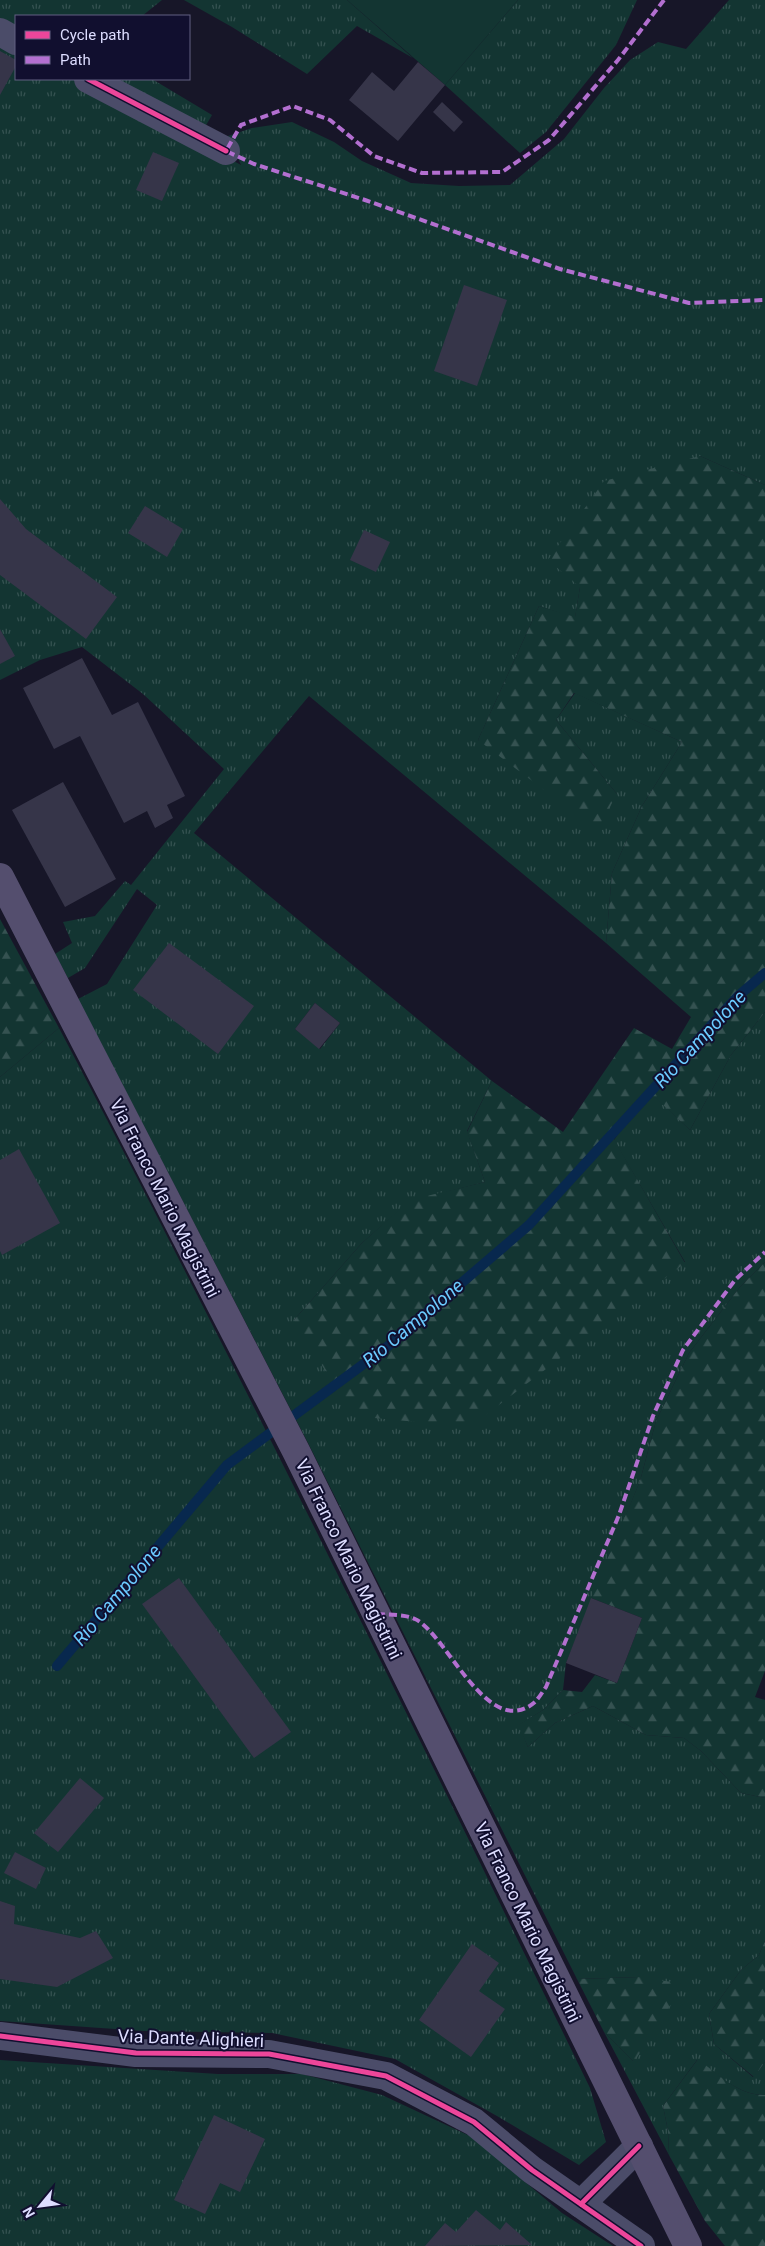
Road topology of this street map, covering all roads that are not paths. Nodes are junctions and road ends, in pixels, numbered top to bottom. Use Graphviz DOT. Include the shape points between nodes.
graph roads {
  1 [pos="0,32"];
  2 [pos="15,40"];
  3 [pos="90,80"];
  4 [pos="226,151"];
  5 [pos="0,877"];
  6 [pos="0,2036"];
  7 [pos="639,2146"];
  8 [pos="581,2204"];
  9 [pos="641,2246"];
  10 [pos="688,2246"];
  1 -- 2 [label="street"];
  3 -- 4 [label="street"];
  5 -- 7 [label="main road, Via Franco Mario Magistrini" via="272,1404"];
  6 -- 8 [label="street, Via Dante Alighieri" via="136,2053 269,2054 386,2076 474,2122 532,2170"];
  7 -- 8 [label="street"];
  7 -- 10 [label="main road, Via Franco Mario Magistrini"];
  8 -- 9 [label="street, Via Dante Alighieri"];
}
